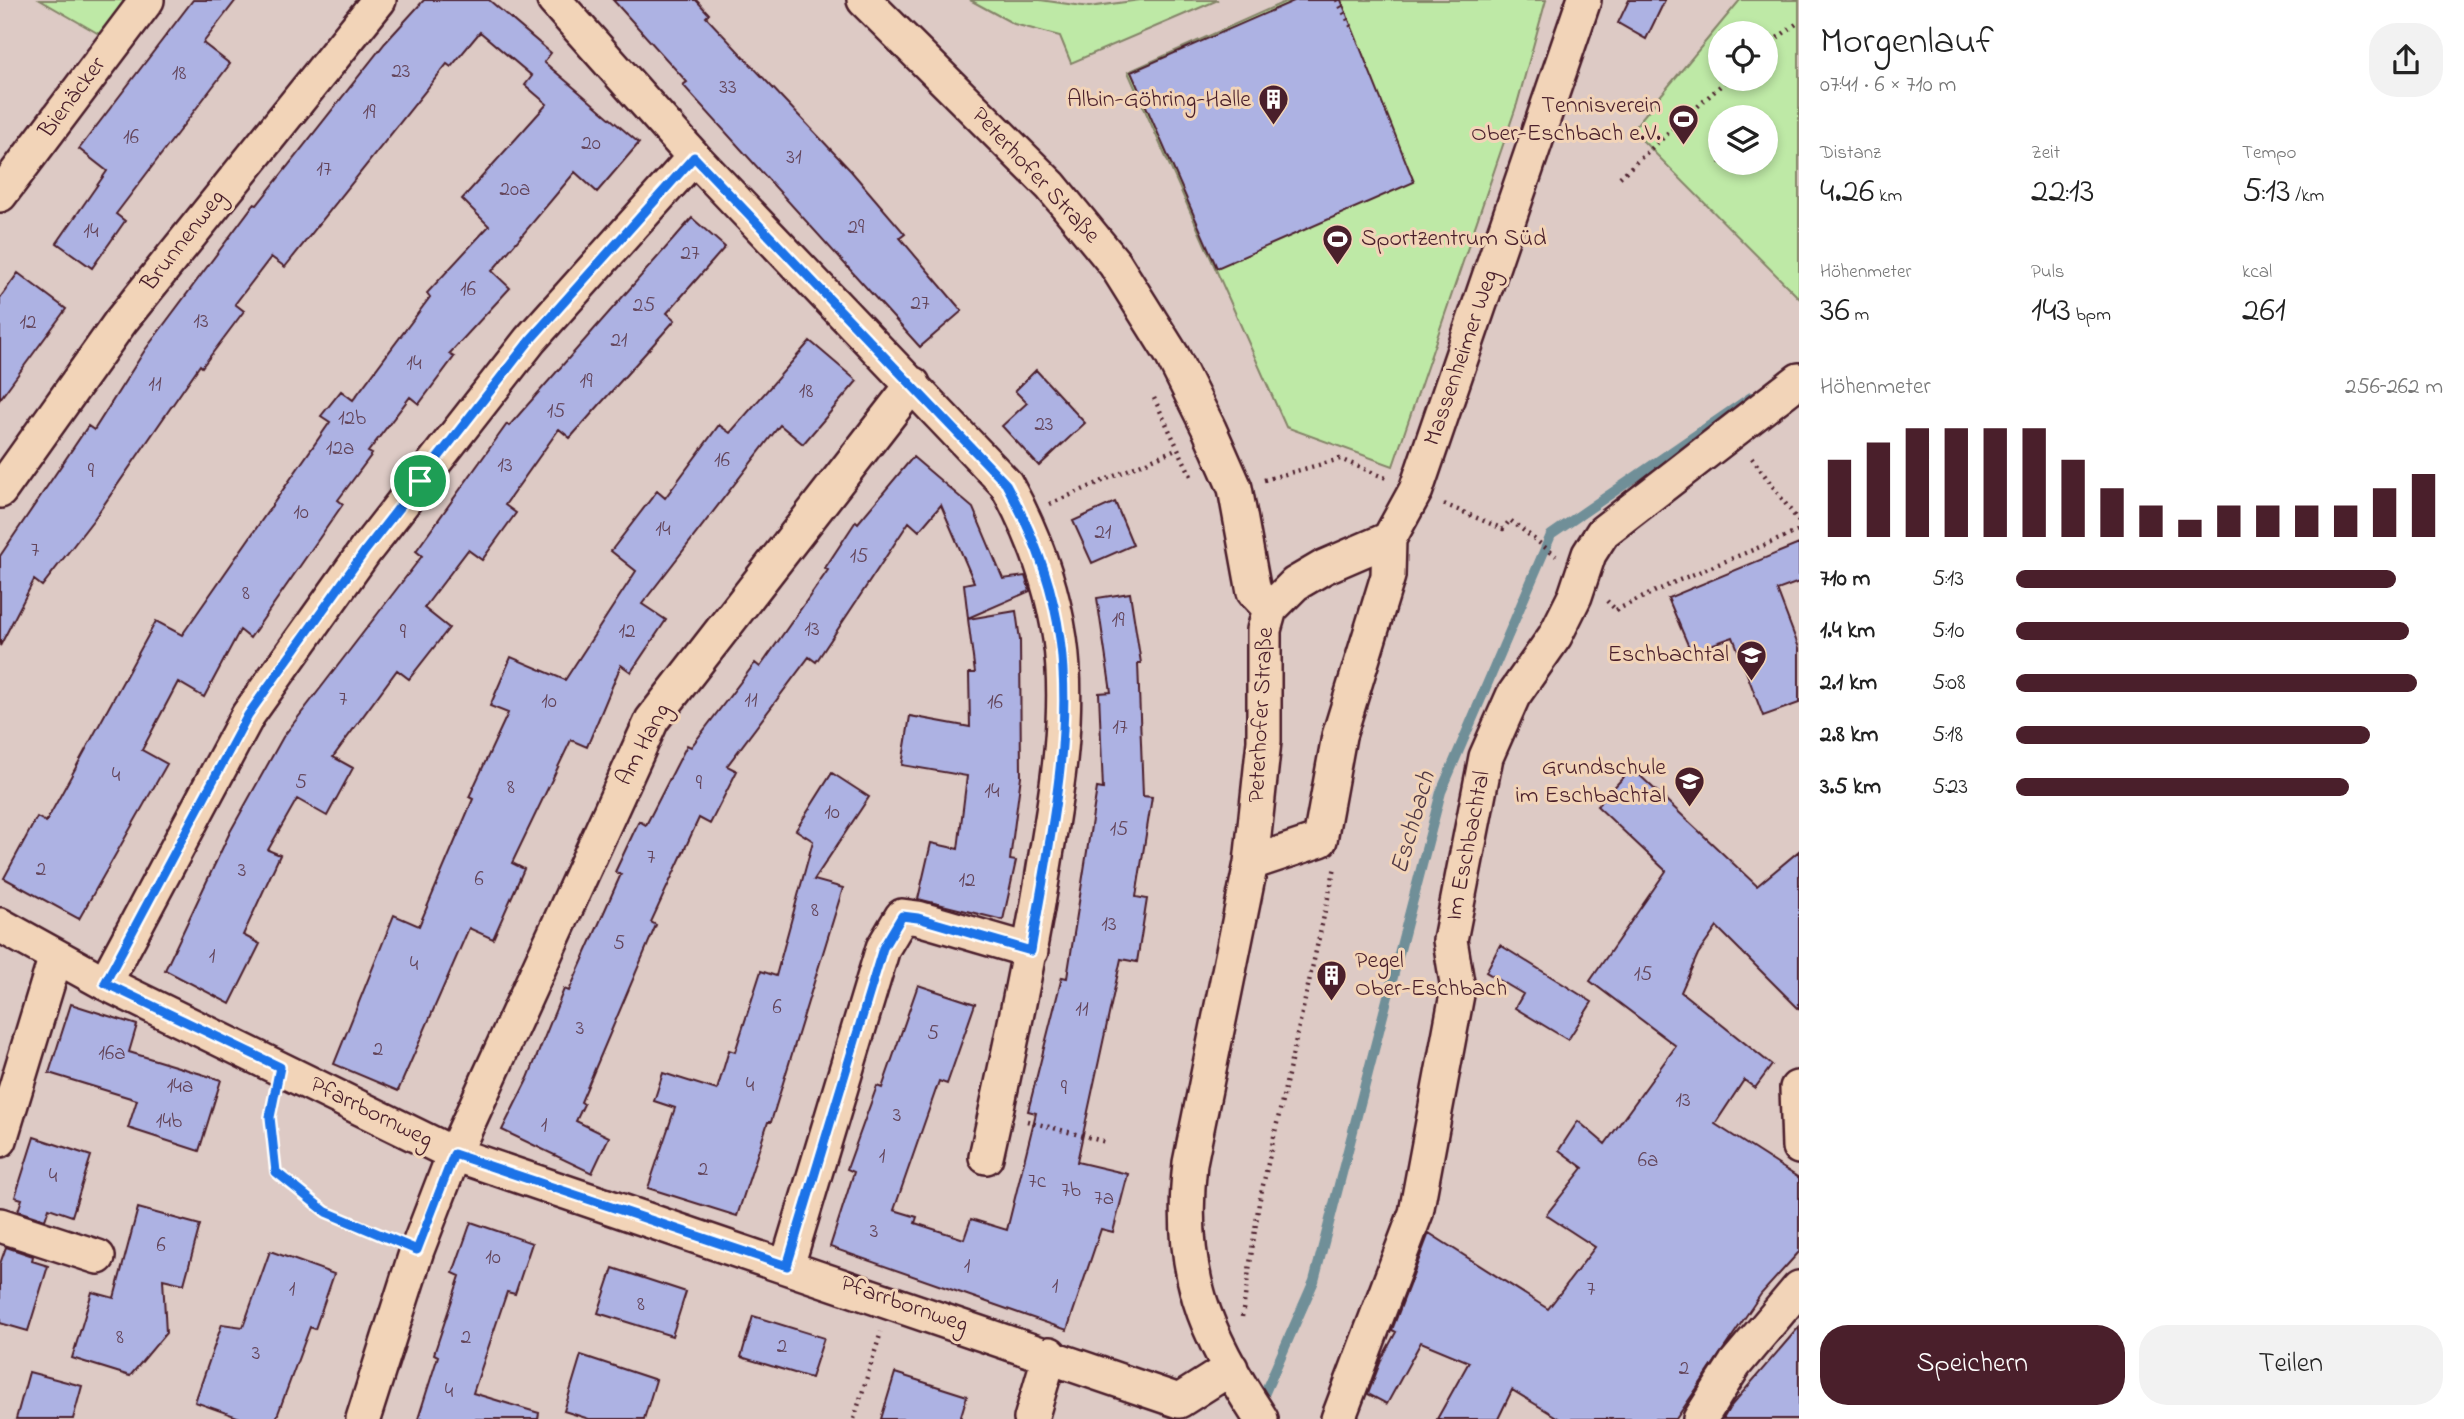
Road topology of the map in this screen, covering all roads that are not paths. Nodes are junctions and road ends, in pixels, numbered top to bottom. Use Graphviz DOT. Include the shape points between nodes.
graph roads {
  1 [pos="147,0"];
  2 [pos="379,0"];
  3 [pos="554,0"];
  4 [pos="864,0"];
  5 [pos="1584,0"];
  6 [pos="694,157"];
  7 [pos="0,195"];
  8 [pos="1799,380"];
  9 [pos="913,384"];
  10 [pos="0,491"];
  11 [pos="1389,540"];
  12 [pos="1270,609"];
  13 [pos="1251,863"];
  14 [pos="0,925"];
  15 [pos="1031,951"];
  16 [pos="56,956"];
  17 [pos="105,983"];
  18 [pos="1797,1088"];
  19 [pos="0,1139"];
  20 [pos="1799,1147"];
  21 [pos="454,1154"];
  22 [pos="986,1157"];
  23 [pos="0,1225"];
  24 [pos="98,1257"];
  25 [pos="787,1266"];
  26 [pos="1799,1288"];
  27 [pos="1050,1354"];
  28 [pos="1231,1368"];
  29 [pos="1255,1409"];
  30 [pos="363,1419"];
  31 [pos="1031,1419"];
  32 [pos="1338,1419"];
  33 [pos="1700,1419"];
  1 -- 7 [label="street, Bienäcker"];
  2 -- 10 [label="street, Brunnenweg" via="129,310"];
  3 -- 6 [label="street"];
  4 -- 12 [label="street, Peterhofer Straße" via="1051,186 1115,264 1172,355 1235,488 1254,592"];
  5 -- 11 [label="street, Massenheimer Weg" via="1426,496"];
  6 -- 9 [label="street"];
  6 -- 17 [label="street" via="530,340 365,551 248,715"];
  8 -- 32 [label="street, Im Eschbachtal" via="1603,532 1555,636 1513,696 1486,757 1450,940 1458,989 1416,1213"];
  9 -- 15 [label="street" via="1006,484 1024,515 1060,639 1062,719 1055,802"];
  9 -- 21 [label="street, Am Hang" via="652,720"];
  11 -- 12 [label="street" via="1324,567 1295,584"];
  11 -- 13 [label="street" via="1388,576 1339,736 1320,840"];
  12 -- 13 [label="street, Peterhofer Straße" via="1264,630 1264,741"];
  13 -- 28 [label="street, Peterhofer Straße" via="1190,1163 1185,1208 1186,1241 1200,1306"];
  14 -- 16 [label="street, Pfarrbornweg"];
  15 -- 22 [label="street"];
  15 -- 25 [label="street" via="902,916 883,948"];
  16 -- 17 [label="street, Pfarrbornweg"];
  16 -- 19 [label="street"];
  17 -- 21 [label="street, Pfarrbornweg"];
  18 -- 20 [label="street"];
  21 -- 25 [label="street, Pfarrbornweg"];
  21 -- 30 [label="street, Am Hang" via="417,1250"];
  23 -- 24 [label="street"];
  25 -- 27 [label="street, Pfarrbornweg"];
  26 -- 33 [label="street" via="1735,1364"];
  27 -- 28 [label="street, Pfarrbornweg" via="1180,1401"];
  27 -- 31 [label="street"];
  28 -- 29 [label="street, Peterhofer Straße"];
}
